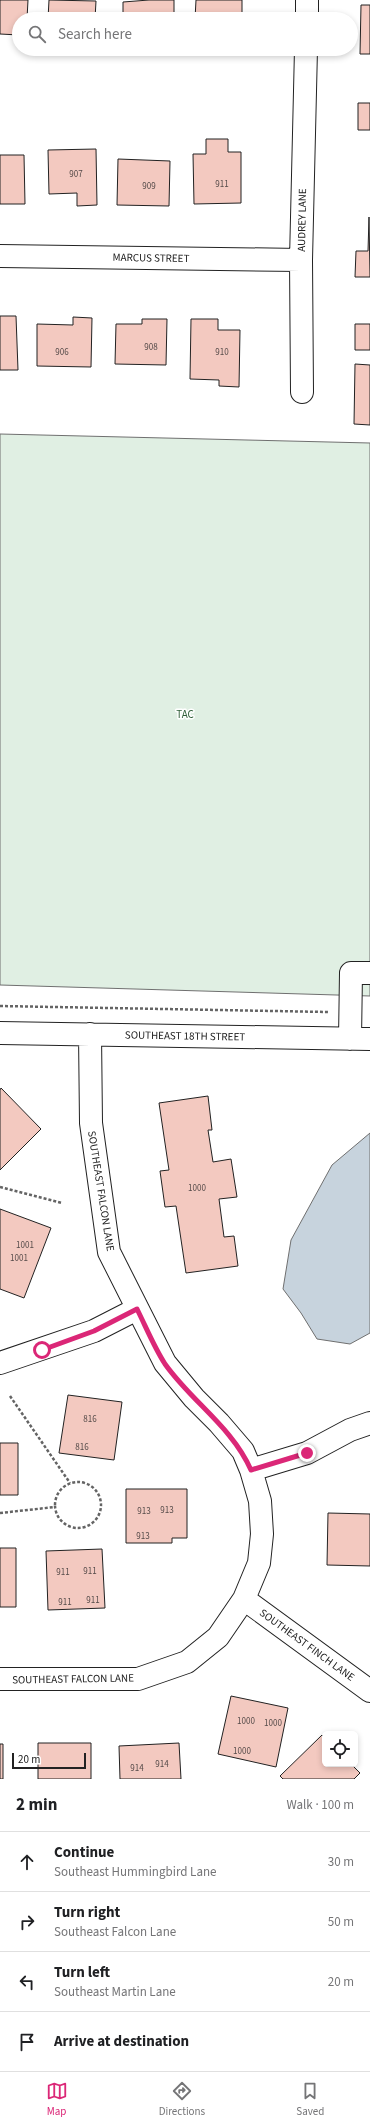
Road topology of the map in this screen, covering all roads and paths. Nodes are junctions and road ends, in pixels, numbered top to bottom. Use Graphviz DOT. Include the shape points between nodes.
graph roads {
  1 [pos="307,0"];
  2 [pos="307,12"];
  3 [pos="306,56"];
  4 [pos="0,256"];
  5 [pos="301,260"];
  6 [pos="302,392"];
  7 [pos="370,973"];
  8 [pos="0,1006"];
  9 [pos="351,1014"];
  10 [pos="0,1033"];
  11 [pos="90,1034"];
  12 [pos="360,1039"];
  13 [pos="0,1187"];
  14 [pos="62,1203"];
  15 [pos="137,1309"];
  16 [pos="0,1363"];
  17 [pos="10,1396"];
  18 [pos="370,1423"];
  19 [pos="251,1470"];
  20 [pos="70,1484"];
  21 [pos="55,1506"];
  22 [pos="0,1513"];
  23 [pos="244,1599"];
  24 [pos="0,1679"];
  25 [pos="370,1691"];
  1 -- 2 [label="street"];
  3 -- 5 [label="street, AUDREY LANE"];
  4 -- 5 [label="street, MARCUS STREET"];
  5 -- 6 [label="street, AUDREY LANE"];
  7 -- 9 [label="street" via="351,973"];
  8 -- 9 [label="path"];
  9 -- 12 [label="street"];
  10 -- 11 [label="street, SOUTHEAST 18TH STREET"];
  11 -- 12 [label="street, SOUTHEAST 18TH STREET"];
  11 -- 15 [label="street, SOUTHEAST FALCON LANE" via="91,1123 109,1252"];
  13 -- 14 [label="path"];
  15 -- 16 [label="street" via="94,1331"];
  15 -- 19 [label="street, SOUTHEAST FALCON LANE" via="165,1363 243,1451"];
  17 -- 20 [label="path"];
  18 -- 19 [label="street" via="350,1430 307,1453"];
  19 -- 23 [label="street, SOUTHEAST FALCON LANE" via="260,1501 262,1534 259,1563"];
  20 -- 21 [label="path" via="59,1492"];
  20 -- 21 [label="path" via="80,1482 95,1488 101,1502 98,1516 88,1526 73,1528 61,1520"];
  21 -- 22 [label="path"];
  23 -- 24 [label="street, SOUTHEAST FALCON LANE" via="218,1637 187,1662 138,1679"];
  23 -- 25 [label="street, SOUTHEAST FINCH LANE"];
}
